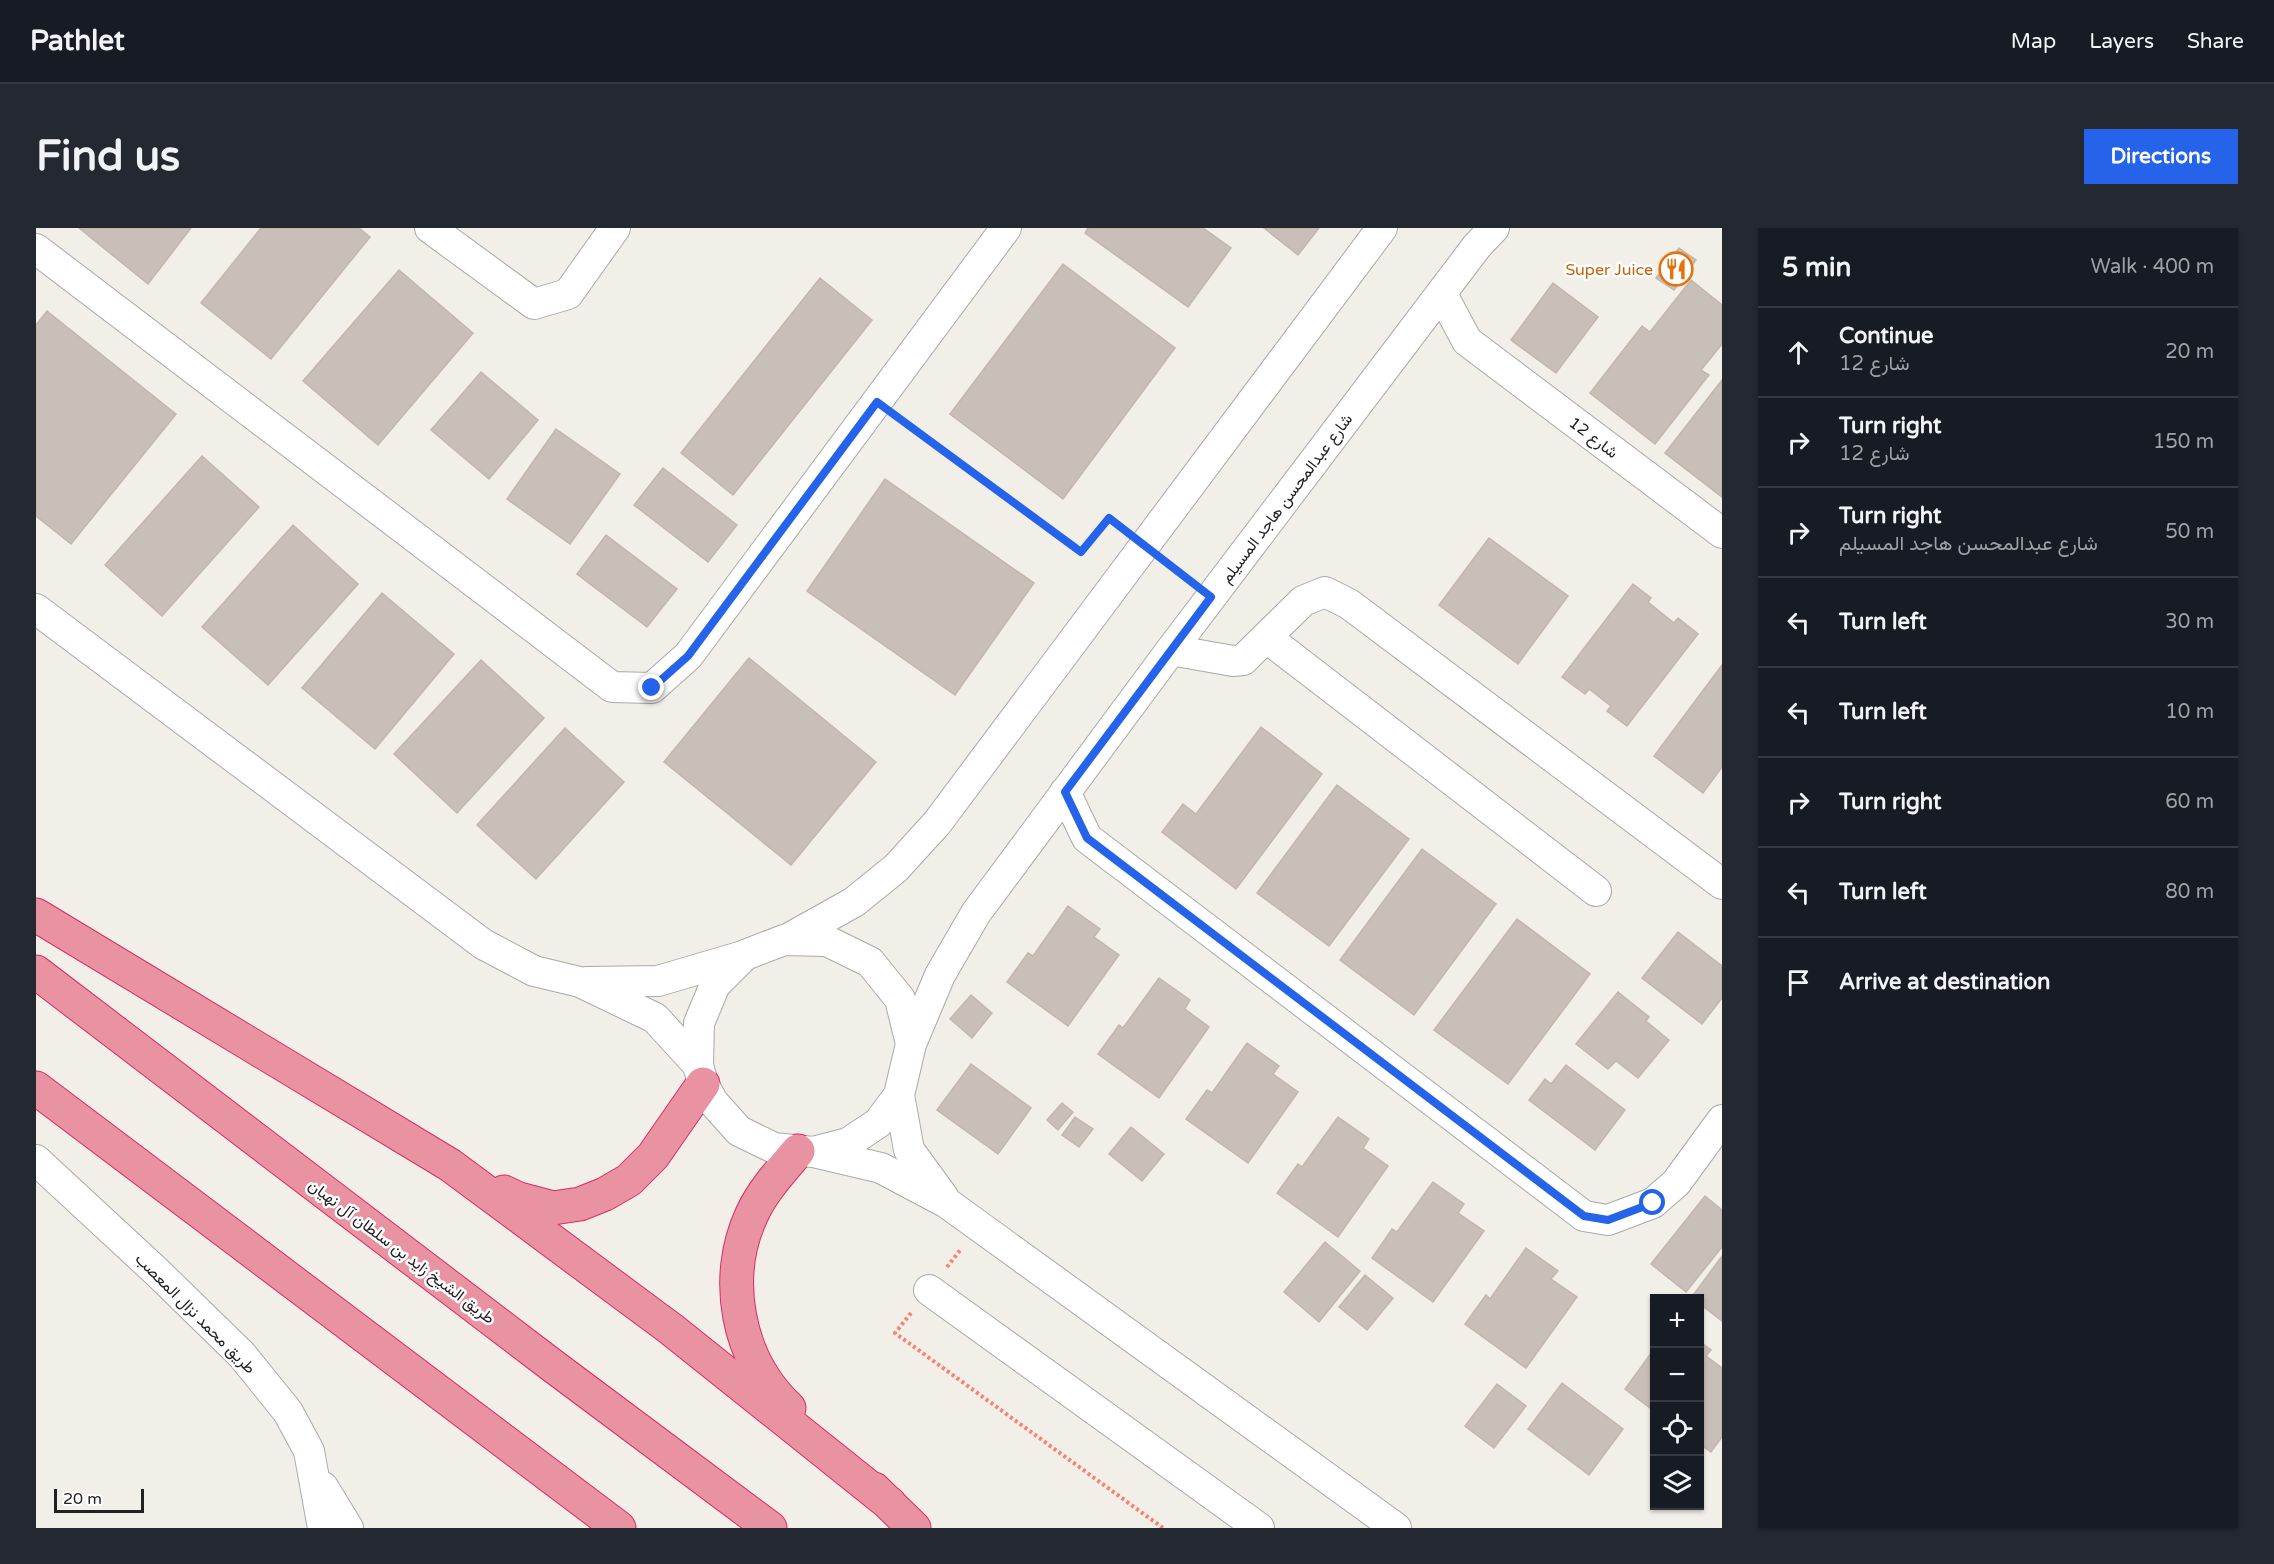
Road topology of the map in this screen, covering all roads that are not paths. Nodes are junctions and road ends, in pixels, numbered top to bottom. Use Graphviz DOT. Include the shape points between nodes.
graph roads {
  1 [pos="430,228"];
  2 [pos="615,228"];
  3 [pos="1006,228"];
  4 [pos="1382,228"];
  5 [pos="1494,228"];
  6 [pos="36,249"];
  7 [pos="1442,294"];
  8 [pos="1411,335"];
  9 [pos="1467,341"];
  10 [pos="1722,533"];
  11 [pos="36,609"];
  12 [pos="1267,638"];
  13 [pos="1171,650"];
  14 [pos="1065,792"];
  15 [pos="1035,832"];
  16 [pos="1087,838"];
  17 [pos="1722,884"];
  18 [pos="1596,891"];
  19 [pos="36,915"];
  20 [pos="784,940"];
  21 [pos="745,955"];
  22 [pos="36,972"];
  23 [pos="580,982"];
  24 [pos="910,1044"];
  25 [pos="701,1074"];
  26 [pos="36,1088"];
  27 [pos="899,1095"];
  28 [pos="1722,1120"];
  29 [pos="806,1151"];
  30 [pos="36,1160"];
  31 [pos="450,1166"];
  32 [pos="947,1203"];
  33 [pos="929,1290"];
  34 [pos="309,1451"];
  35 [pos="890,1504"];
  36 [pos="323,1528"];
  37 [pos="348,1528"];
  38 [pos="619,1528"];
  39 [pos="770,1528"];
  40 [pos="914,1528"];
  41 [pos="1259,1528"];
  42 [pos="1396,1528"];
  1 -- 2 [label="street" via="534,304 568,294"];
  3 -- 6 [label="street" via="688,656 652,688 612,687"];
  4 -- 20 [label="street" via="937,823 903,861 854,902"];
  5 -- 7 [label="street, شارع عبدالمحسن هاجد المسيلم"];
  7 -- 8 [label="street, شارع عبدالمحسن هاجد المسيلم"];
  7 -- 9 [label="street, شارع 12"];
  8 -- 9 [label="street"];
  8 -- 13 [label="street, شارع عبدالمحسن هاجد المسيلم"];
  9 -- 10 [label="street, شارع 12"];
  11 -- 23 [label="street" via="483,944 534,971"];
  12 -- 13 [label="street" via="1243,660"];
  12 -- 17 [label="street" via="1303,601 1325,592 1349,604"];
  12 -- 18 [label="street"];
  13 -- 14 [label="street, شارع عبدالمحسن هاجد المسيلم"];
  14 -- 15 [label="street, شارع عبدالمحسن هاجد المسيلم"];
  14 -- 16 [label="street"];
  15 -- 16 [label="street"];
  15 -- 24 [label="street, شارع عبدالمحسن هاجد المسيلم" via="976,913 940,975"];
  16 -- 28 [label="street" via="1584,1216 1608,1220 1653,1203 1676,1183"];
  19 -- 31 [label="highway"];
  20 -- 21 [label="street"];
  20 -- 24 [label="street" via="827,941 870,962 900,999"];
  21 -- 23 [label="street" via="658,981"];
  21 -- 25 [label="street" via="715,985 699,1023"];
  22 -- 39 [label="highway, طريق الشيخ زايد بن سلطان آل نهيان"];
  23 -- 25 [label="street" via="655,1018"];
  24 -- 27 [label="street"];
  25 -- 29 [label="street" via="713,1102 739,1131 774,1148"];
  25 -- 31 [label="highway" via="653,1156 629,1180 580,1204 553,1208 519,1199"];
  26 -- 38 [label="highway"];
  27 -- 29 [label="street" via="878,1123 848,1143"];
  27 -- 32 [label="street" via="909,1150"];
  29 -- 32 [label="street" via="881,1168"];
  29 -- 35 [label="highway" via="768,1189 752,1212 740,1245 739,1319 752,1360 781,1401"];
  30 -- 34 [label="street, طريق محمد نزال المعصب" via="242,1355 288,1412"];
  31 -- 35 [label="highway" via="662,1322"];
  32 -- 42 [label="street"];
  33 -- 41 [label="street"];
  34 -- 36 [label="street, طريق محمد نزال المعصب"];
  34 -- 37 [label="street" via="327,1495"];
  35 -- 40 [label="highway"];
}
